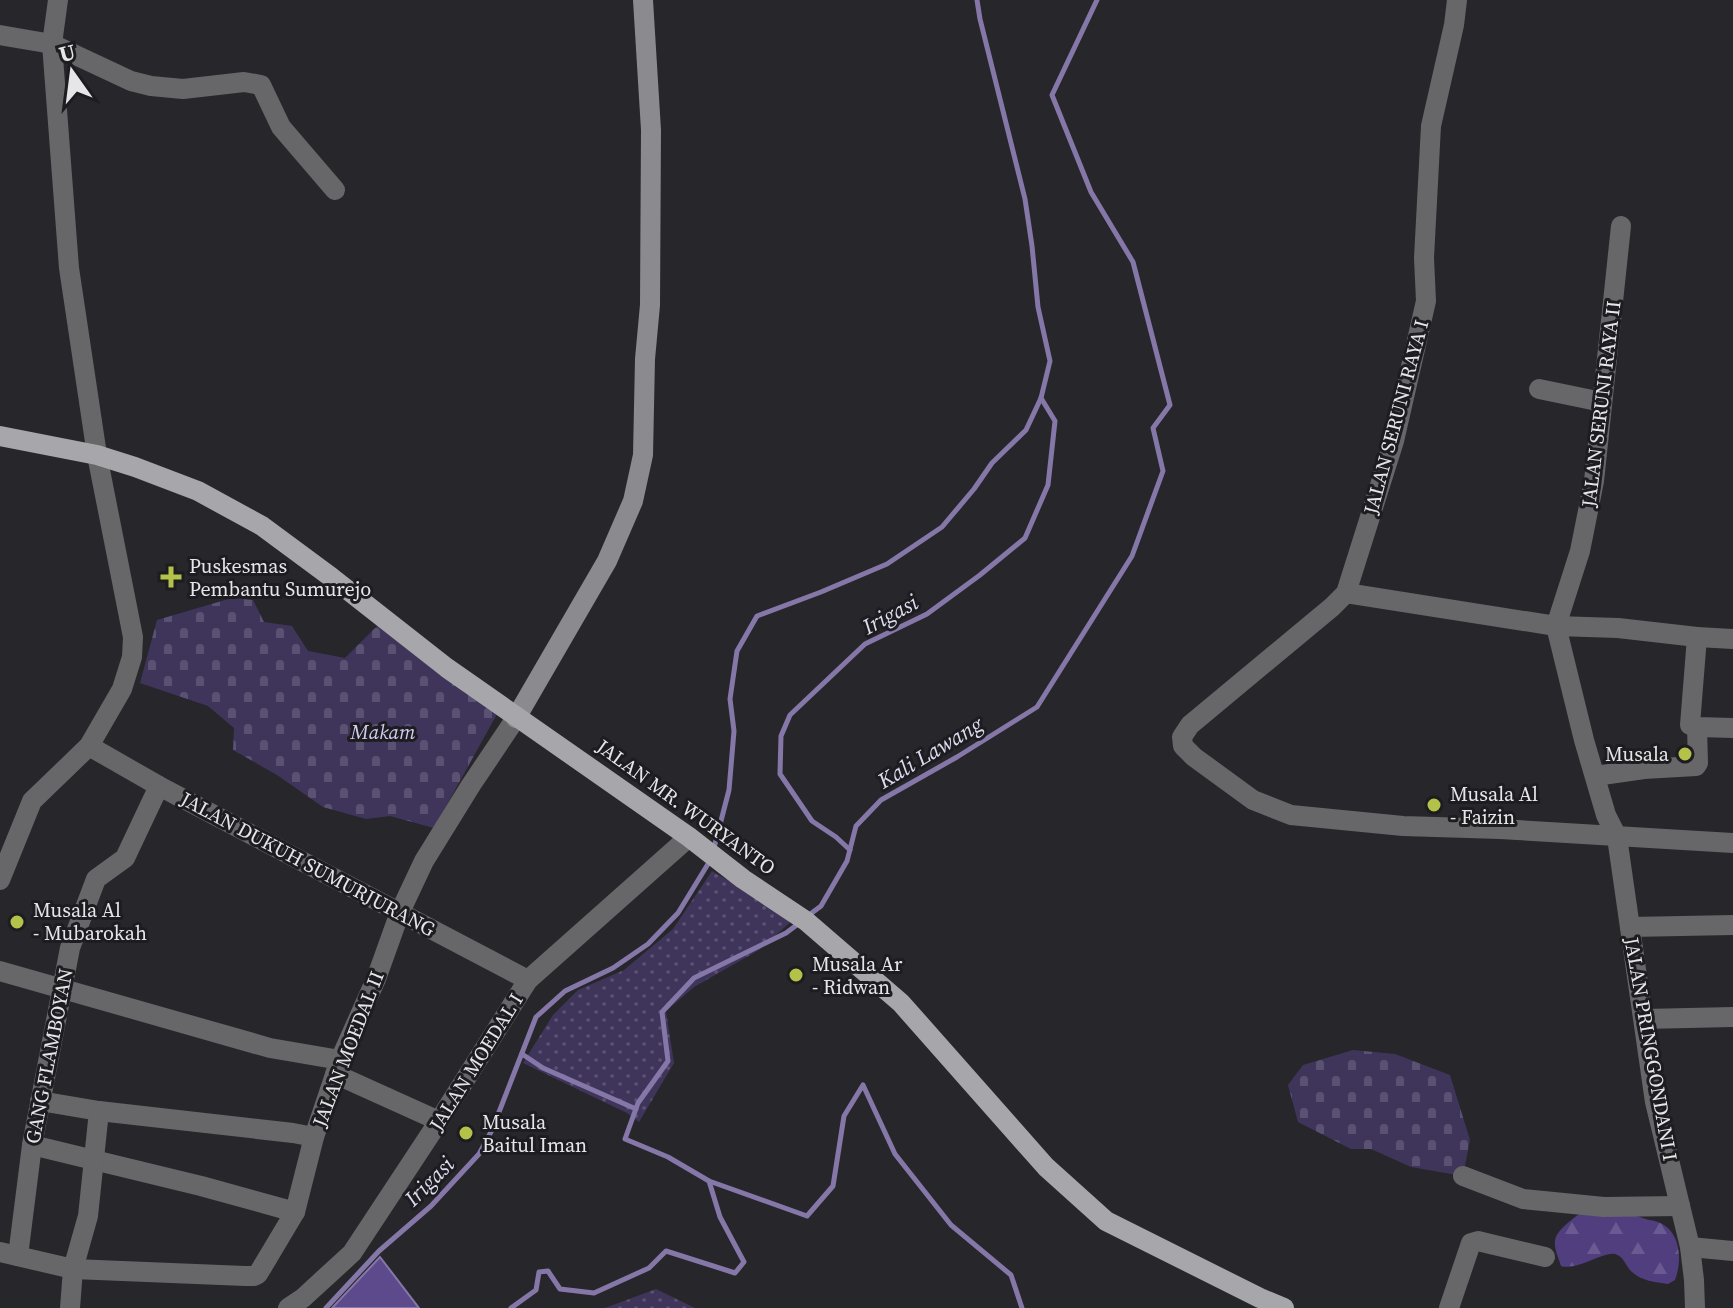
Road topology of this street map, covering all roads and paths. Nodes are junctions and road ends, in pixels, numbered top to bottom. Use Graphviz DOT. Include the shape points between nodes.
graph roads {
  1 [pos="58,0"];
  2 [pos="643,0"];
  3 [pos="1457,0"];
  4 [pos="0,35"];
  5 [pos="52,44"];
  6 [pos="335,190"];
  7 [pos="1621,226"];
  8 [pos="1539,389"];
  9 [pos="1602,402"];
  10 [pos="0,436"];
  11 [pos="97,455"];
  12 [pos="1346,593"];
  13 [pos="1556,626"];
  14 [pos="1697,637"];
  15 [pos="1733,639"];
  16 [pos="516,718"];
  17 [pos="1697,727"];
  18 [pos="1733,728"];
  19 [pos="89,746"];
  20 [pos="1595,776"];
  21 [pos="159,786"];
  22 [pos="689,837"];
  23 [pos="1617,837"];
  24 [pos="1733,843"];
  25 [pos="0,880"];
  26 [pos="400,912"];
  27 [pos="1733,925"];
  28 [pos="1630,927"];
  29 [pos="0,971"];
  30 [pos="528,980"];
  31 [pos="63,989"];
  32 [pos="1733,1017"];
  33 [pos="1644,1019"];
  34 [pos="337,1067"];
  35 [pos="40,1101"];
  36 [pos="99,1111"];
  37 [pos="439,1121"];
  38 [pos="314,1137"];
  39 [pos="32,1145"];
  40 [pos="94,1161"];
  41 [pos="1463,1176"];
  42 [pos="1680,1206"];
  43 [pos="295,1212"];
  44 [pos="1690,1247"];
  45 [pos="1733,1251"];
  46 [pos="9,1254"];
  47 [pos="1545,1257"];
  48 [pos="73,1269"];
  49 [pos="70,1308"];
  50 [pos="288,1308"];
  51 [pos="1284,1308"];
  52 [pos="1449,1308"];
  53 [pos="1695,1308"];
  1 -- 5 [label="street"];
  2 -- 16 [label="main road" via="651,130 643,455 633,501 607,561"];
  3 -- 12 [label="street, JALAN SERUNI RAYA I" via="1431,126 1426,301 1394,441"];
  4 -- 5 [label="street"];
  5 -- 6 [label="street" via="151,86 261,85 281,127"];
  5 -- 11 [label="street" via="69,268"];
  7 -- 9 [label="street, JALAN SERUNI RAYA II"];
  8 -- 9 [label="street"];
  9 -- 13 [label="street, JALAN SERUNI RAYA II" via="1588,514"];
  10 -- 11 [label="main road, JALAN MR. WURYANTO"];
  11 -- 16 [label="main road, JALAN MR. WURYANTO" via="198,491 262,526"];
  11 -- 19 [label="street" via="133,637 122,689"];
  12 -- 13 [label="street"];
  12 -- 23 [label="street" via="1190,725 1183,746 1194,757 1253,800 1283,813 1403,826"];
  13 -- 14 [label="street"];
  13 -- 20 [label="street"];
  14 -- 15 [label="street"];
  14 -- 17 [label="street" via="1690,725"];
  16 -- 22 [label="main road, JALAN MR. WURYANTO"];
  16 -- 26 [label="street, JALAN MOEDAL II" via="424,861"];
  17 -- 18 [label="street"];
  17 -- 20 [label="street" via="1696,766"];
  19 -- 21 [label="street, JALAN DUKUH SUMURJURANG"];
  19 -- 25 [label="street" via="32,801"];
  20 -- 23 [label="street"];
  21 -- 26 [label="street, JALAN DUKUH SUMURJURANG"];
  21 -- 31 [label="street, GANG FLAMBOYAN" via="125,858 96,879 70,948"];
  22 -- 30 [label="street, JALAN MOEDAL I"];
  22 -- 51 [label="main road, JALAN MR. WURYANTO" via="806,921 901,1003 1046,1167 1106,1221"];
  23 -- 24 [label="street"];
  23 -- 28 [label="street, JALAN PRINGGONDANI I"];
  26 -- 30 [label="street, JALAN DUKUH SUMURJURANG"];
  26 -- 34 [label="street, JALAN MOEDAL II"];
  27 -- 28 [label="street"];
  28 -- 33 [label="street, JALAN PRINGGONDANI I"];
  29 -- 31 [label="street"];
  30 -- 37 [label="street, JALAN MOEDAL I"];
  31 -- 34 [label="street"];
  31 -- 35 [label="street, GANG FLAMBOYAN"];
  32 -- 33 [label="street"];
  33 -- 42 [label="street, JALAN PRINGGONDANI I" via="1655,1102"];
  34 -- 37 [label="street"];
  34 -- 38 [label="street, JALAN MOEDAL II"];
  35 -- 36 [label="street"];
  35 -- 39 [label="street, GANG FLAMBOYAN"];
  36 -- 38 [label="street"];
  36 -- 40 [label="street"];
  37 -- 50 [label="street, JALAN MOEDAL I" via="352,1253"];
  38 -- 43 [label="street, JALAN MOEDAL II"];
  39 -- 40 [label="street"];
  39 -- 46 [label="street, GANG FLAMBOYAN"];
  40 -- 43 [label="street"];
  40 -- 48 [label="street" via="88,1216"];
  41 -- 42 [label="street" via="1523,1199 1604,1207"];
  42 -- 44 [label="street, JALAN PRINGGONDANI I"];
  43 -- 48 [label="street, JALAN MOEDAL II" via="254,1276"];
  44 -- 45 [label="street"];
  44 -- 53 [label="street, JALAN PRINGGONDANI I"];
  46 -- 48 [label="street"];
  47 -- 52 [label="street" via="1471,1243"];
  48 -- 49 [label="street"];
}
